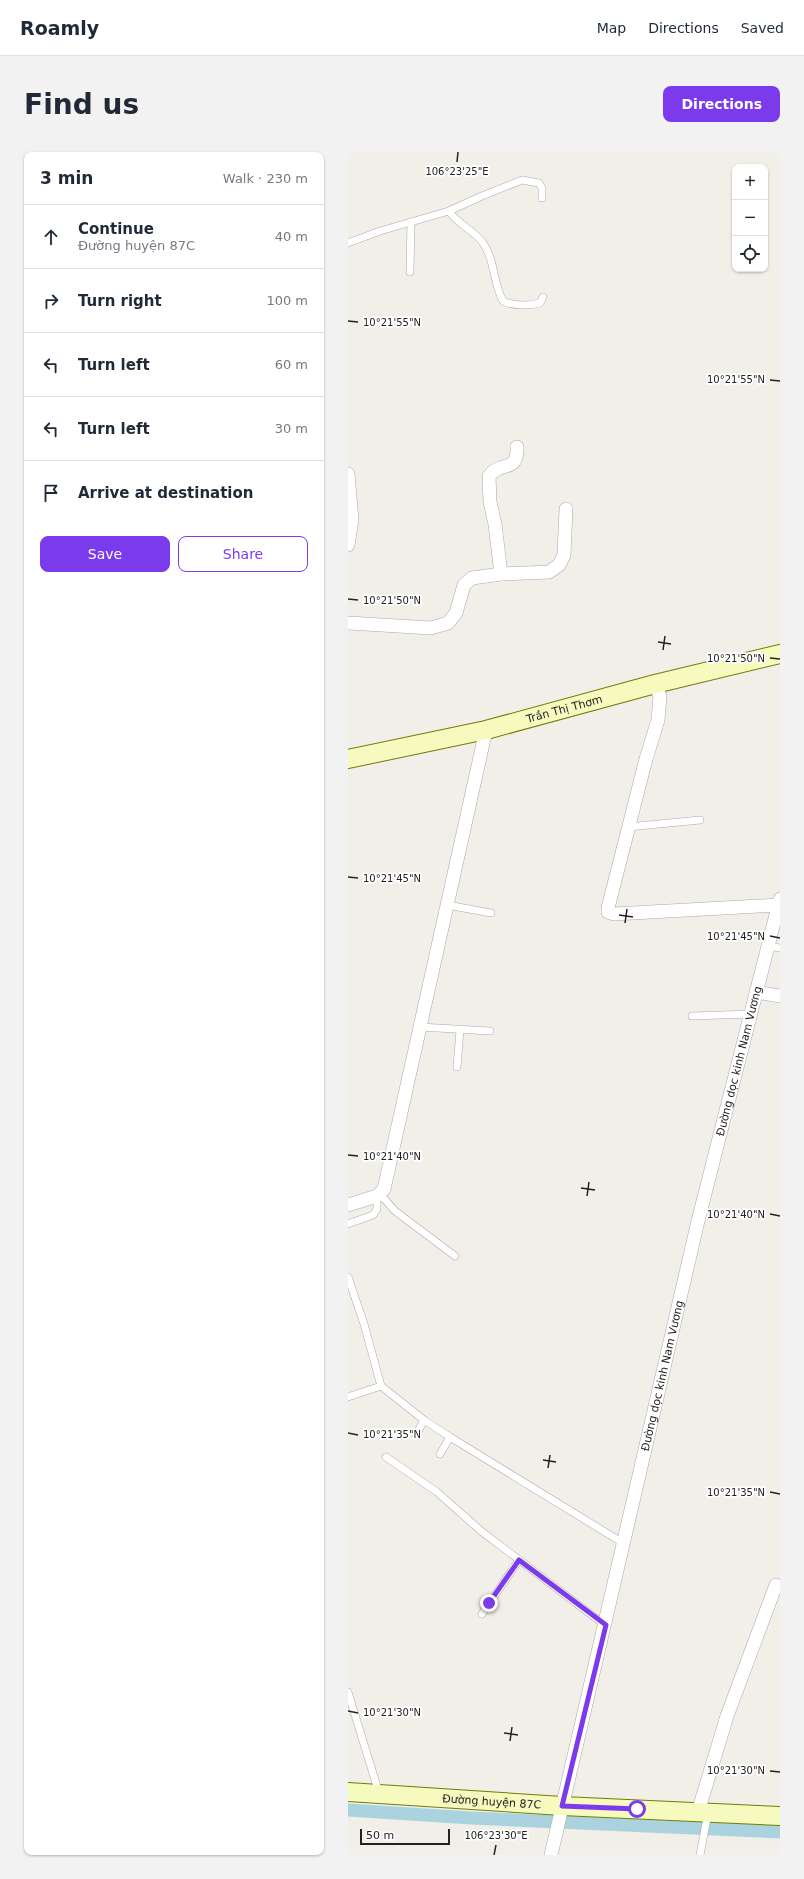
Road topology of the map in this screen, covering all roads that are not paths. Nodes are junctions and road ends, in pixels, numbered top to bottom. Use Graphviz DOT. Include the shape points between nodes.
graph roads {
  1 [pos="542,198"];
  2 [pos="449,211"];
  3 [pos="411,222"];
  4 [pos="348,243"];
  5 [pos="410,272"];
  6 [pos="544,297"];
  7 [pos="517,446"];
  8 [pos="348,474"];
  9 [pos="566,509"];
  10 [pos="348,545"];
  11 [pos="501,574"];
  12 [pos="348,623"];
  13 [pos="780,654"];
  14 [pos="656,684"];
  15 [pos="486,730"];
  16 [pos="348,760"];
  17 [pos="700,820"];
  18 [pos="628,827"];
  19 [pos="779,902"];
  20 [pos="447,905"];
  21 [pos="491,913"];
  22 [pos="774,947"];
  23 [pos="756,992"];
  24 [pos="780,996"];
  25 [pos="750,1014"];
  26 [pos="692,1016"];
  27 [pos="420,1027"];
  28 [pos="460,1030"];
  29 [pos="490,1031"];
  30 [pos="457,1067"];
  31 [pos="378,1195"];
  32 [pos="348,1205"];
  33 [pos="348,1224"];
  34 [pos="455,1256"];
  35 [pos="348,1277"];
  36 [pos="381,1386"];
  37 [pos="348,1397"];
  38 [pos="424,1420"];
  39 [pos="416,1435"];
  40 [pos="450,1437"];
  41 [pos="440,1454"];
  42 [pos="386,1457"];
  43 [pos="623,1543"];
  44 [pos="519,1560"];
  45 [pos="776,1585"];
  46 [pos="482,1614"];
  47 [pos="606,1625"];
  48 [pos="348,1692"];
  49 [pos="348,1792"];
  50 [pos="379,1793"];
  51 [pos="704,1816"];
  52 [pos="780,1816"];
  53 [pos="560,1817"];
  54 [pos="552,1855"];
  55 [pos="700,1855"];
  1 -- 2 [label="lane" via="539,183 522,180"];
  2 -- 3 [label="lane"];
  2 -- 6 [label="lane" via="483,243 503,301 508,304 533,305 540,303"];
  3 -- 4 [label="lane"];
  3 -- 5 [label="lane"];
  7 -- 11 [label="street" via="518,458 514,463 492,471 489,476 490,502"];
  8 -- 10 [label="street" via="352,520"];
  9 -- 11 [label="street" via="564,555 559,565 549,572"];
  11 -- 12 [label="street" via="472,578 464,585 456,613 448,624 440,627"];
  13 -- 14 [label="street, Trần Thị Thơm"];
  14 -- 15 [label="street, Trần Thị Thơm"];
  14 -- 18 [label="street" via="660,696 658,720"];
  15 -- 16 [label="street, Trần Thị Thơm"];
  15 -- 20 [label="street"];
  17 -- 18 [label="lane"];
  18 -- 19 [label="street" via="608,908 610,914"];
  19 -- 22 [label="street, Đường dọc kinh Nam Vương"];
  20 -- 21 [label="lane"];
  20 -- 27 [label="street"];
  22 -- 23 [label="street, Đường dọc kinh Nam Vương"];
  23 -- 24 [label="street"];
  23 -- 25 [label="street, Đường dọc kinh Nam Vương"];
  25 -- 26 [label="lane"];
  25 -- 43 [label="street, Đường dọc kinh Nam Vương" via="698,1221"];
  27 -- 28 [label="lane"];
  27 -- 31 [label="street" via="388,1174 384,1190"];
  28 -- 29 [label="lane"];
  28 -- 30 [label="lane"];
  31 -- 32 [label="street"];
  31 -- 33 [label="lane" via="377,1209 373,1215"];
  31 -- 34 [label="lane"];
  35 -- 36 [label="lane"];
  36 -- 37 [label="lane"];
  36 -- 38 [label="lane"];
  38 -- 39 [label="lane"];
  38 -- 40 [label="lane"];
  40 -- 41 [label="lane"];
  40 -- 43 [label="lane"];
  42 -- 44 [label="lane" via="437,1492"];
  43 -- 47 [label="street, Đường dọc kinh Nam Vương"];
  44 -- 46 [label="lane"];
  44 -- 47 [label="lane"];
  45 -- 51 [label="street" via="727,1716"];
  47 -- 53 [label="street, Đường dọc kinh Nam Vương"];
  48 -- 50 [label="lane"];
  49 -- 50 [label="street, Đường huyện 87C"];
  50 -- 53 [label="street, Đường huyện 87C"];
  51 -- 52 [label="street, Đường huyện 87C"];
  51 -- 53 [label="street, Đường huyện 87C"];
  51 -- 55 [label="lane" via="704,1836"];
  53 -- 54 [label="street, Đường dọc kinh Nam Vương"];
}
